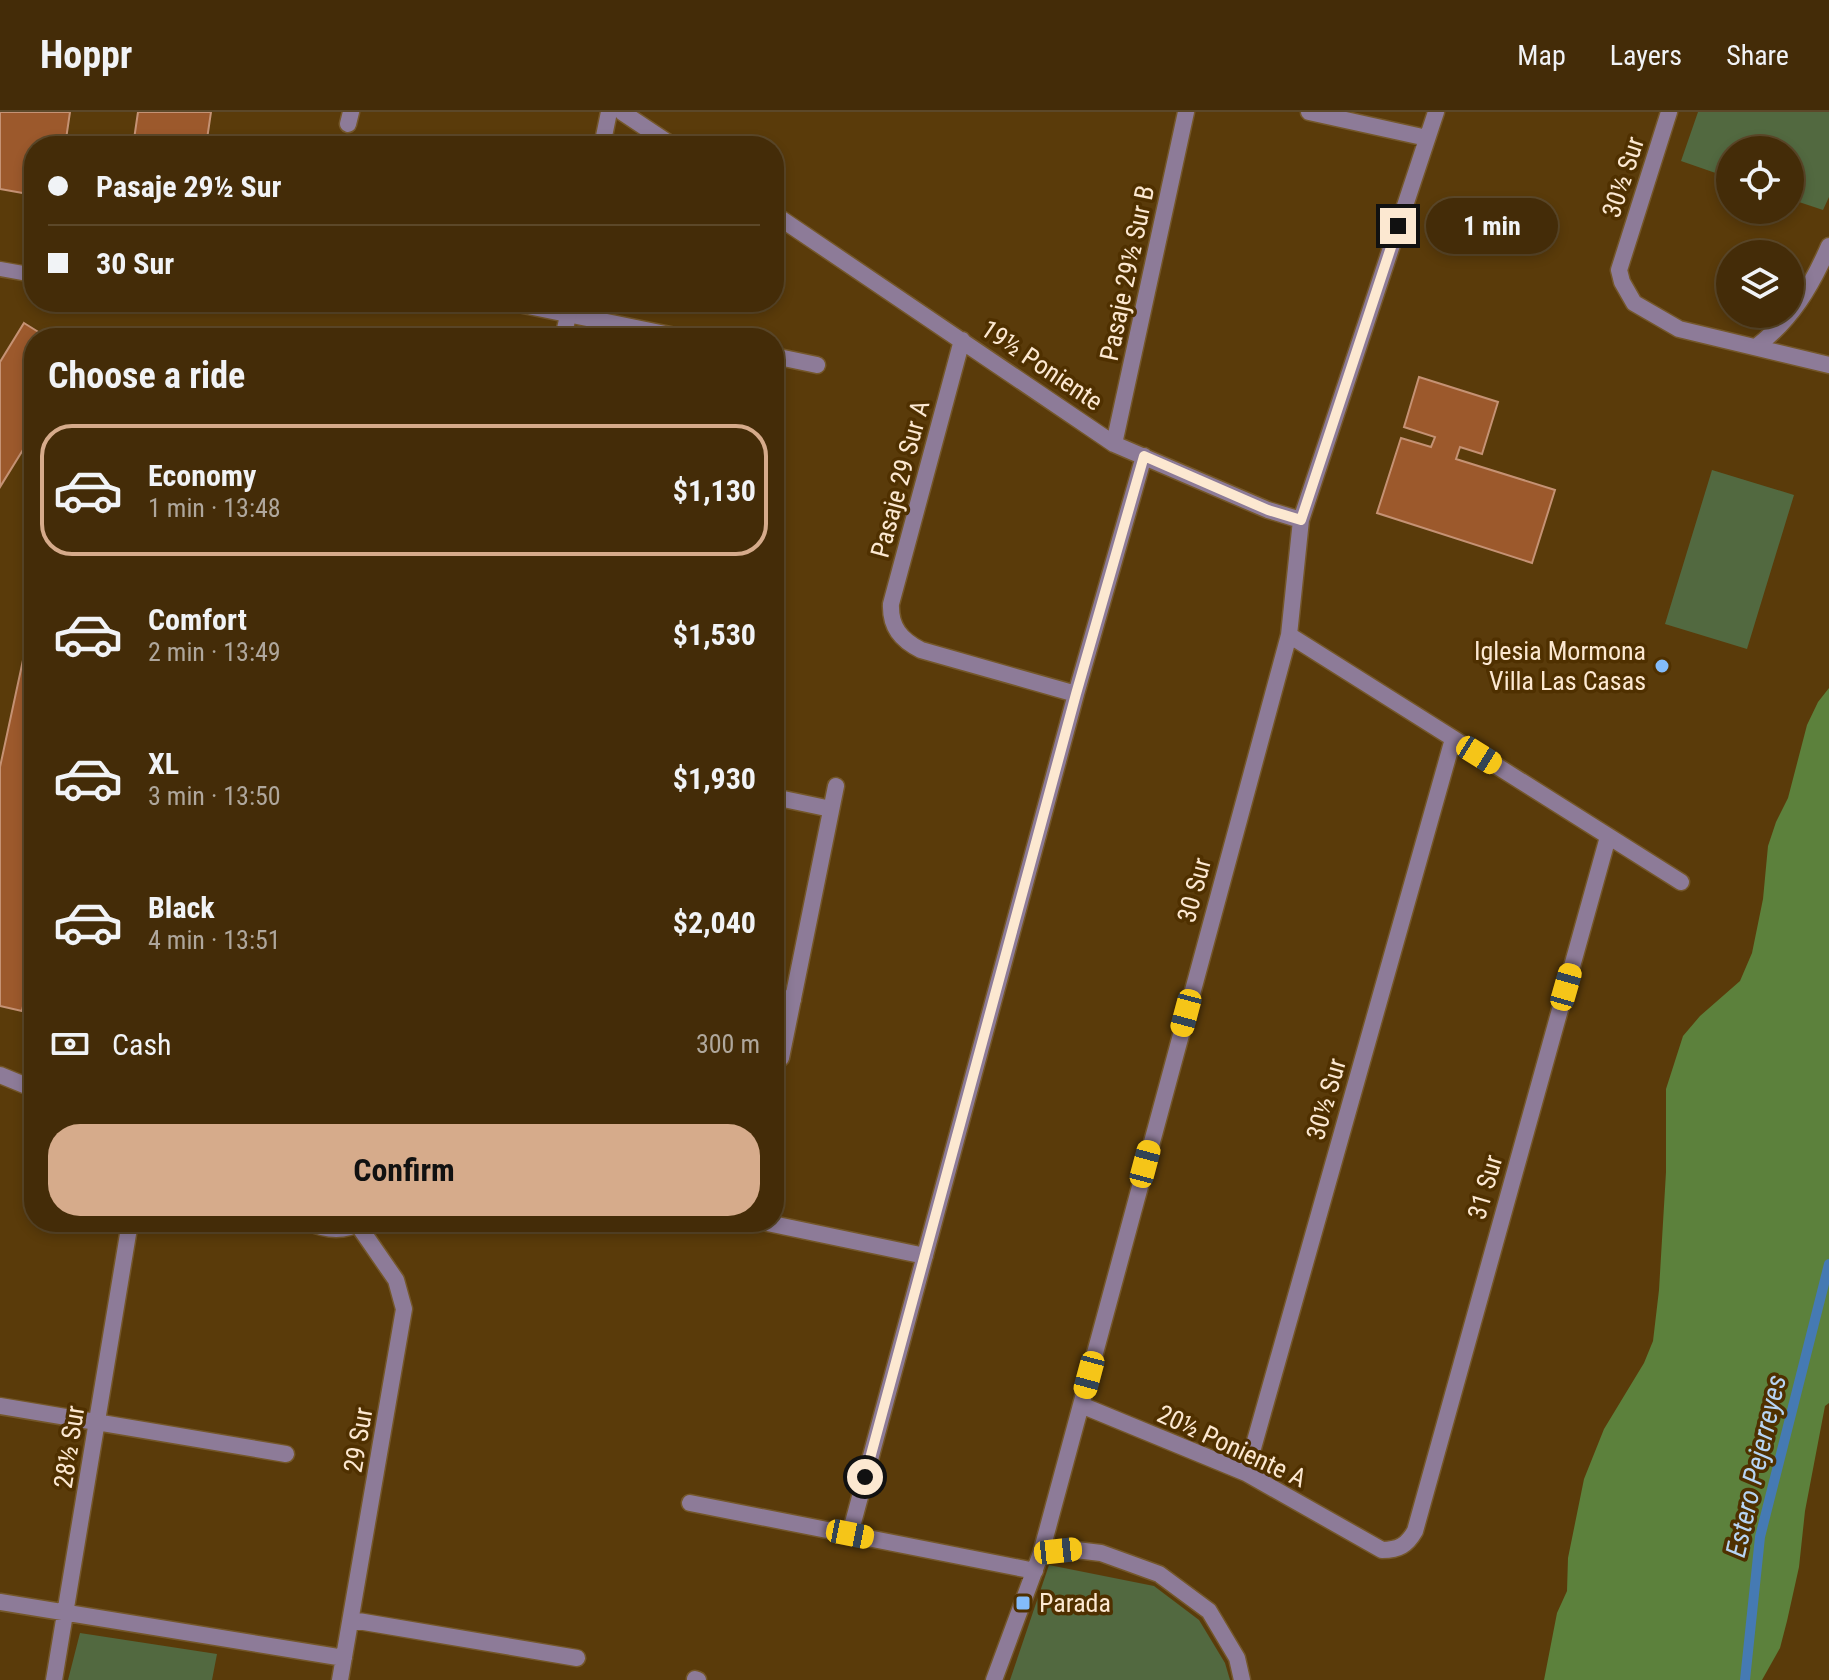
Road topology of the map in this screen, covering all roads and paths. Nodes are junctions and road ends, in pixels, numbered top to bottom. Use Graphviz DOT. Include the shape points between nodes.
graph roads {
  1 [pos="609,112"];
  2 [pos="622,112"];
  3 [pos="1186,112"];
  4 [pos="1309,112"];
  5 [pos="1436,112"];
  6 [pos="1669,112"];
  7 [pos="604,136"];
  8 [pos="658,136"];
  9 [pos="1427,138"];
  10 [pos="784,221"];
  11 [pos="1829,246"];
  12 [pos="0,269"];
  13 [pos="24,273"];
  14 [pos="585,312"];
  15 [pos="647,328"];
  16 [pos="962,340"];
  17 [pos="1756,347"];
  18 [pos="784,358"];
  19 [pos="817,365"];
  20 [pos="1829,365"];
  21 [pos="1114,444"];
  22 [pos="1144,456"];
  23 [pos="1301,520"];
  24 [pos="1289,635"];
  25 [pos="1076,694"];
  26 [pos="1453,739"];
  27 [pos="836,786"];
  28 [pos="784,799"];
  29 [pos="831,809"];
  30 [pos="1608,837"];
  31 [pos="1681,882"];
  32 [pos="784,998"];
  33 [pos="793,1000"];
  34 [pos="784,1044"];
  35 [pos="0,1075"];
  36 [pos="24,1085"];
  37 [pos="784,1226"];
  38 [pos="128,1232"];
  39 [pos="366,1232"];
  40 [pos="925,1256"];
  41 [pos="1081,1405"];
  42 [pos="0,1406"];
  43 [pos="97,1422"];
  44 [pos="286,1454"];
  45 [pos="1246,1473"];
  46 [pos="690,1503"];
  47 [pos="850,1534"];
  48 [pos="1403,1546"];
  49 [pos="1041,1553"];
  50 [pos="1035,1571"];
  51 [pos="0,1602"];
  52 [pos="66,1613"];
  53 [pos="352,1620"];
  54 [pos="344,1658"];
  55 [pos="577,1658"];
  56 [pos="1247,1679"];
  57 [pos="54,1680"];
  58 [pos="340,1680"];
  59 [pos="994,1680"];
  1 -- 7 [label="street"];
  2 -- 8 [label="street"];
  3 -- 21 [label="street, Pasaje 29½ Sur B"];
  4 -- 9 [label="street"];
  5 -- 9 [label="street, 30 Sur"];
  6 -- 17 [label="street, 30½ Sur" via="1622,256 1622,282 1634,303 1679,329"];
  9 -- 23 [label="street, 30 Sur"];
  10 -- 16 [label="street, 19½ Poniente"];
  11 -- 17 [label="street" via="1801,303"];
  12 -- 13 [label="lane"];
  14 -- 15 [label="street"];
  16 -- 21 [label="street, 19½ Poniente"];
  16 -- 25 [label="street, Pasaje 29 Sur A" via="891,604 892,622 903,639 921,650"];
  17 -- 20 [label="street"];
  18 -- 19 [label="street"];
  21 -- 22 [label="street, 19½ Poniente"];
  22 -- 23 [label="street, 19½ Poniente"];
  22 -- 25 [label="street"];
  23 -- 24 [label="street, 30 Sur"];
  24 -- 26 [label="street"];
  24 -- 41 [label="street, 30 Sur"];
  25 -- 40 [label="street"];
  26 -- 30 [label="street"];
  26 -- 45 [label="street, 30½ Sur"];
  27 -- 29 [label="street"];
  28 -- 29 [label="street"];
  29 -- 33 [label="street"];
  30 -- 31 [label="street"];
  30 -- 48 [label="street, 31 Sur" via="1415,1531"];
  32 -- 33 [label="street"];
  33 -- 34 [label="street"];
  35 -- 36 [label="street"];
  37 -- 40 [label="street"];
  38 -- 43 [label="street, 28½ Sur"];
  39 -- 53 [label="street, 29 Sur" via="396,1280 404,1309"];
  40 -- 47 [label="street"];
  41 -- 45 [label="street, 20½ Poniente A"];
  41 -- 49 [label="street, 30 Sur"];
  42 -- 43 [label="street"];
  43 -- 44 [label="street"];
  43 -- 52 [label="street, 28½ Sur"];
  45 -- 48 [label="street, 20½ Poniente A" via="1382,1550"];
  46 -- 47 [label="street"];
  47 -- 50 [label="street"];
  49 -- 50 [label="street, 30 Sur"];
  49 -- 56 [label="street" via="1101,1553 1159,1574 1209,1611"];
  50 -- 59 [label="street, 30 Sur"];
  51 -- 52 [label="street"];
  52 -- 54 [label="street"];
  52 -- 57 [label="street, 28½ Sur"];
  53 -- 54 [label="street, 29 Sur"];
  53 -- 55 [label="street"];
  54 -- 58 [label="street, 29 Sur"];
}
